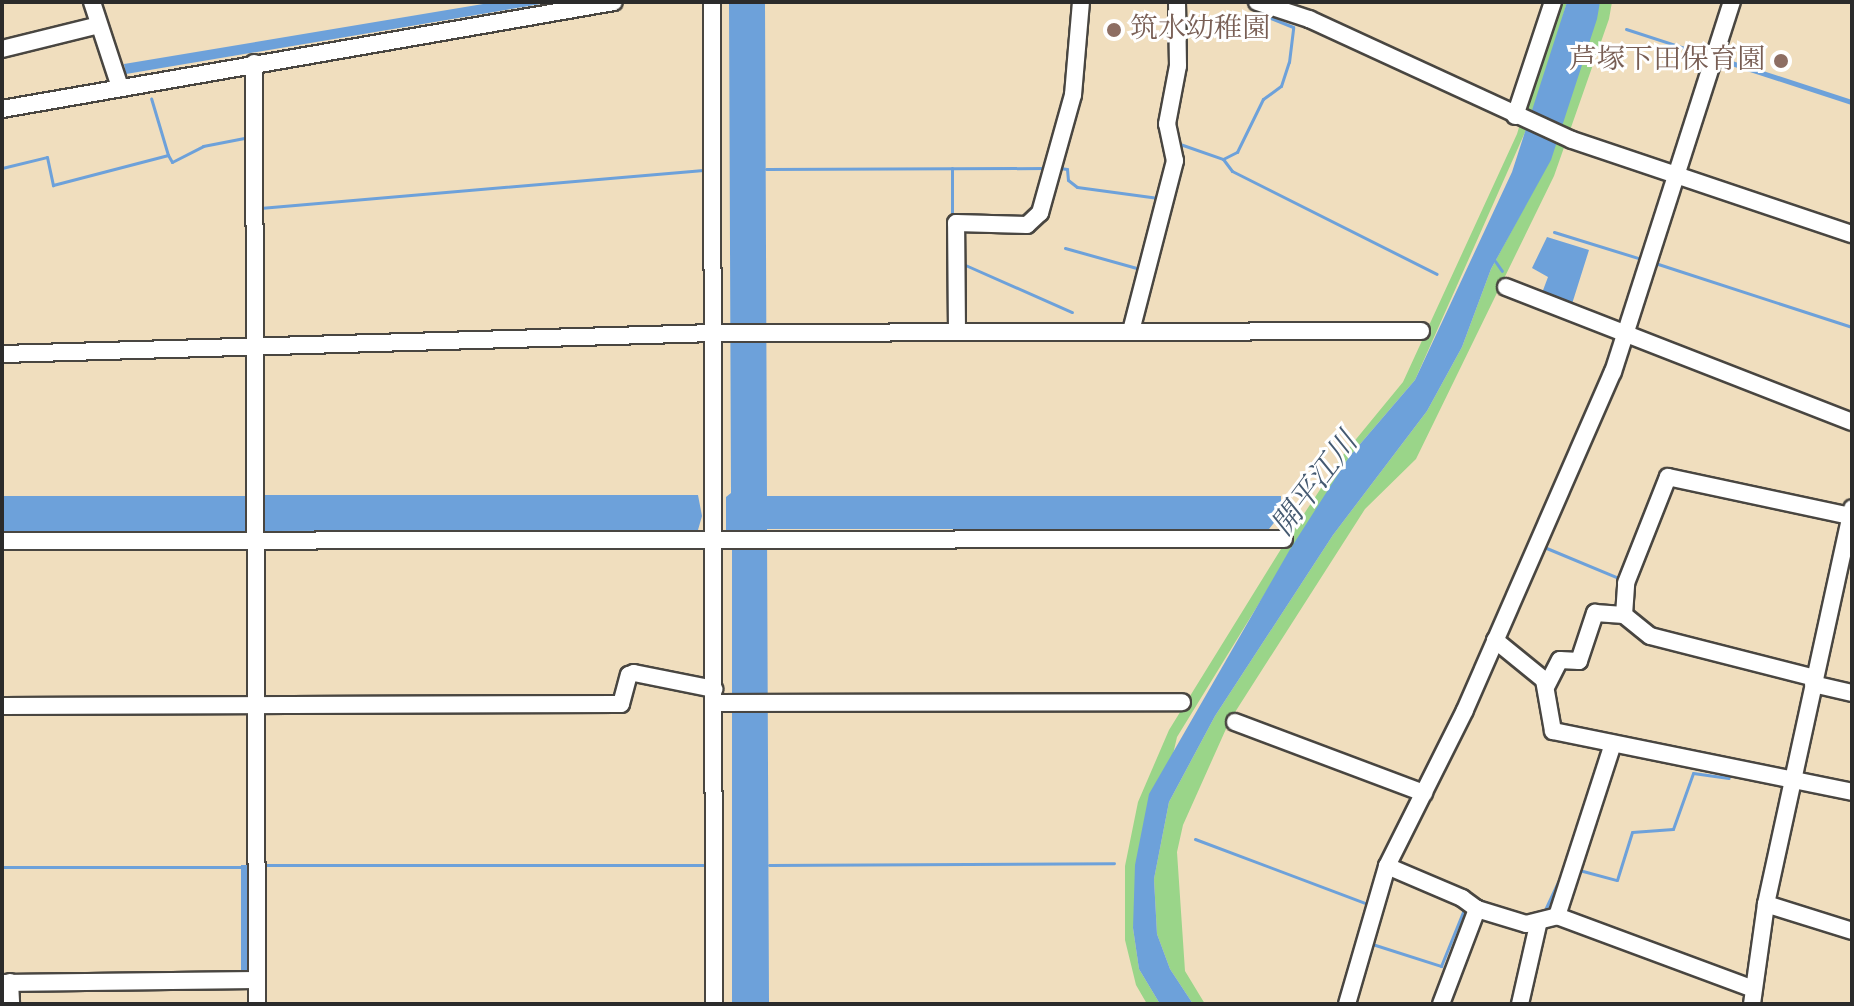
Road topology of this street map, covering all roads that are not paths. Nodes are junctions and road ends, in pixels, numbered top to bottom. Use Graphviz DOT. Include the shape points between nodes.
graph roads {
  1 [pos="92,2"];
  2 [pos="614,2"];
  3 [pos="712,2"];
  4 [pos="1081,2"];
  5 [pos="1177,2"];
  6 [pos="1257,2"];
  7 [pos="1553,2"];
  8 [pos="1732,2"];
  9 [pos="99,25"];
  10 [pos="2,49"];
  11 [pos="254,63"];
  12 [pos="120,87"];
  13 [pos="2,109"];
  14 [pos="1518,118"];
  15 [pos="1676,178"];
  16 [pos="1852,234"];
  17 [pos="1506,287"];
  18 [pos="957,330"];
  19 [pos="1131,331"];
  20 [pos="1421,331"];
  21 [pos="720,332"];
  22 [pos="1626,335"];
  23 [pos="255,347"];
  24 [pos="2,354"];
  25 [pos="1852,422"];
  26 [pos="1851,511"];
  27 [pos="722,539"];
  28 [pos="1284,539"];
  29 [pos="255,540"];
  30 [pos="2,541"];
  31 [pos="1624,615"];
  32 [pos="1495,640"];
  33 [pos="1814,681"];
  34 [pos="1547,685"];
  35 [pos="1852,693"];
  36 [pos="719,698"];
  37 [pos="1182,702"];
  38 [pos="257,705"];
  39 [pos="2,706"];
  40 [pos="1235,722"];
  41 [pos="1613,744"];
  42 [pos="1793,780"];
  43 [pos="1852,792"];
  44 [pos="1424,793"];
  45 [pos="1387,866"];
  46 [pos="1766,904"];
  47 [pos="1477,909"];
  48 [pos="1557,916"];
  49 [pos="1538,925"];
  50 [pos="1852,931"];
  51 [pos="256,980"];
  52 [pos="6,982"];
  53 [pos="1753,996"];
  54 [pos="11,1004"];
  55 [pos="257,1004"];
  56 [pos="714,1004"];
  57 [pos="1347,1004"];
  58 [pos="1441,1004"];
  59 [pos="1520,1004"];
  1 -- 9 [label="street"];
  2 -- 11 [label="street"];
  3 -- 21 [label="street"];
  4 -- 18 [label="street" via="1073,95 1040,213 1027,225 956,223"];
  5 -- 19 [label="street" via="1178,66 1167,124 1176,157"];
  6 -- 14 [label="street" via="1309,19"];
  7 -- 14 [label="street"];
  8 -- 15 [label="street"];
  9 -- 10 [label="street"];
  9 -- 12 [label="street"];
  11 -- 12 [label="street"];
  11 -- 23 [label="street"];
  12 -- 13 [label="street"];
  14 -- 15 [label="street"];
  15 -- 16 [label="street"];
  15 -- 22 [label="street"];
  17 -- 22 [label="street"];
  18 -- 19 [label="street"];
  18 -- 21 [label="street"];
  19 -- 20 [label="street"];
  21 -- 23 [label="street"];
  21 -- 27 [label="street"];
  22 -- 25 [label="street"];
  22 -- 32 [label="street"];
  23 -- 24 [label="street"];
  23 -- 29 [label="street"];
  26 -- 31 [label="street" via="1668,477 1626,583"];
  26 -- 33 [label="street"];
  27 -- 28 [label="street"];
  27 -- 29 [label="street"];
  27 -- 36 [label="street"];
  29 -- 30 [label="street"];
  29 -- 38 [label="street"];
  31 -- 33 [label="street" via="1632,625 1667,642"];
  31 -- 34 [label="street" via="1595,613 1579,661 1560,660"];
  32 -- 34 [label="street"];
  32 -- 44 [label="street"];
  33 -- 35 [label="street"];
  33 -- 42 [label="street"];
  34 -- 41 [label="street" via="1553,731"];
  36 -- 37 [label="street" via="776,703"];
  36 -- 38 [label="street" via="634,673 621,704"];
  36 -- 56 [label="street"];
  38 -- 39 [label="street"];
  38 -- 51 [label="street"];
  40 -- 44 [label="street"];
  41 -- 42 [label="street"];
  41 -- 48 [label="street"];
  42 -- 43 [label="street"];
  42 -- 46 [label="street"];
  44 -- 45 [label="street"];
  45 -- 47 [label="street"];
  45 -- 57 [label="street"];
  46 -- 50 [label="street"];
  46 -- 53 [label="street"];
  47 -- 49 [label="street"];
  47 -- 58 [label="street"];
  48 -- 49 [label="street"];
  48 -- 53 [label="street"];
  49 -- 59 [label="street"];
  51 -- 52 [label="street"];
  51 -- 55 [label="street"];
  52 -- 54 [label="street"];
}
